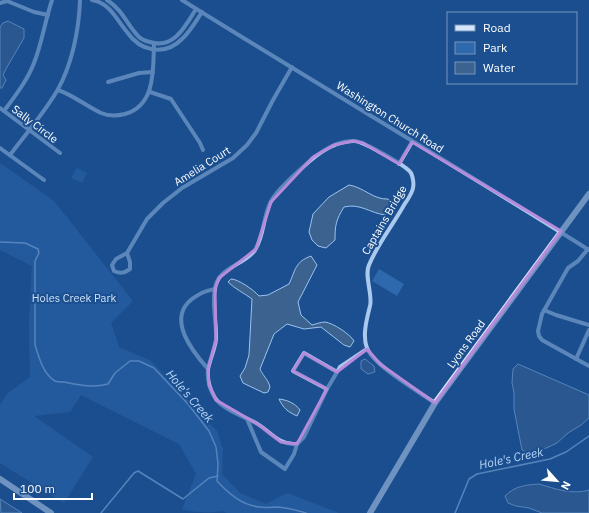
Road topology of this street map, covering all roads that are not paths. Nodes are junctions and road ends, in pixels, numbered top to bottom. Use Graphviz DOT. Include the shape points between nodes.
graph roads {
  1 [pos="52,0"];
  2 [pos="80,0"];
  3 [pos="92,0"];
  4 [pos="107,0"];
  5 [pos="182,0"];
  6 [pos="0,3"];
  7 [pos="196,8"];
  8 [pos="202,12"];
  9 [pos="48,15"];
  10 [pos="154,44"];
  11 [pos="154,50"];
  12 [pos="292,67"];
  13 [pos="153,72"];
  14 [pos="108,82"];
  15 [pos="58,90"];
  16 [pos="150,92"];
  17 [pos="2,110"];
  18 [pos="29,130"];
  19 [pos="412,142"];
  20 [pos="0,148"];
  21 [pos="203,150"];
  22 [pos="60,153"];
  23 [pos="10,155"];
  24 [pos="399,164"];
  25 [pos="44,180"];
  26 [pos="589,194"];
  27 [pos="561,231"];
  28 [pos="588,249"];
  29 [pos="127,253"];
  30 [pos="214,289"];
  31 [pos="544,310"];
  32 [pos="589,325"];
  33 [pos="589,330"];
  34 [pos="367,349"];
  35 [pos="576,359"];
  36 [pos="589,366"];
  37 [pos="208,369"];
  38 [pos="337,372"];
  39 [pos="327,389"];
  40 [pos="435,403"];
  41 [pos="247,419"];
  42 [pos="297,444"];
  43 [pos="0,479"];
  44 [pos="51,513"];
  45 [pos="370,513"];
  1 -- 9 [label="street"];
  2 -- 15 [label="street" via="80,17 73,49"];
  3 -- 11 [label="street" via="107,6 132,39"];
  4 -- 10 [label="street" via="116,6 140,38"];
  5 -- 7 [label="street, Washington Church Road"];
  6 -- 9 [label="street" via="7,1"];
  7 -- 8 [label="street, Washington Church Road"];
  7 -- 10 [label="street" via="185,28 172,40"];
  8 -- 11 [label="street" via="176,44"];
  8 -- 12 [label="street, Washington Church Road"];
  9 -- 17 [label="street" via="34,65 24,84"];
  10 -- 11 [label="street"];
  11 -- 13 [label="street"];
  12 -- 19 [label="street, Washington Church Road"];
  12 -- 29 [label="street, Amelia Court" via="247,145 233,158 182,188 163,203 147,219"];
  13 -- 14 [label="street" via="139,72"];
  13 -- 16 [label="street"];
  15 -- 16 [label="street" via="102,114 117,116 132,112 142,104"];
  15 -- 18 [label="street"];
  16 -- 21 [label="street" via="171,99"];
  17 -- 18 [label="street, Sally Circle"];
  18 -- 22 [label="street, Sally Circle"];
  18 -- 23 [label="street"];
  19 -- 24 [label="street"];
  19 -- 27 [label="street, Washington Church Road"];
  20 -- 23 [label="street"];
  23 -- 25 [label="street"];
  24 -- 30 [label="street, Captains Bridge" via="363,143 353,141 334,145 313,157 278,191 271,202 256,249 250,257 219,278"];
  24 -- 34 [label="street, Captains Bridge" via="410,172 413,190 379,244 368,267 371,304 365,340"];
  26 -- 27 [label="main road, Lyons Road"];
  27 -- 28 [label="street, Washington Church Road"];
  27 -- 40 [label="main road, Lyons Road"];
  28 -- 31 [label="street" via="568,268"];
  29 -- 29 [label="street, Amelia Court" via="116,259 112,265 114,271 119,274 130,269"];
  30 -- 37 [label="street" via="216,340"];
  30 -- 37 [label="street" via="204,291 185,305 182,312 183,330 188,342"];
  31 -- 32 [label="street"];
  31 -- 35 [label="street" via="539,336"];
  33 -- 35 [label="street"];
  34 -- 38 [label="street" via="340,367"];
  34 -- 40 [label="street" via="380,364"];
  35 -- 36 [label="street"];
  37 -- 41 [label="street" via="210,385 216,400"];
  38 -- 39 [label="street"];
  38 -- 39 [label="street" via="304,353 293,371"];
  39 -- 42 [label="street" via="304,437"];
  40 -- 45 [label="main road, Lyons Road"];
  41 -- 42 [label="street" via="281,442"];
  41 -- 42 [label="street" via="262,452 285,469"];
  43 -- 44 [label="main road"];
}
